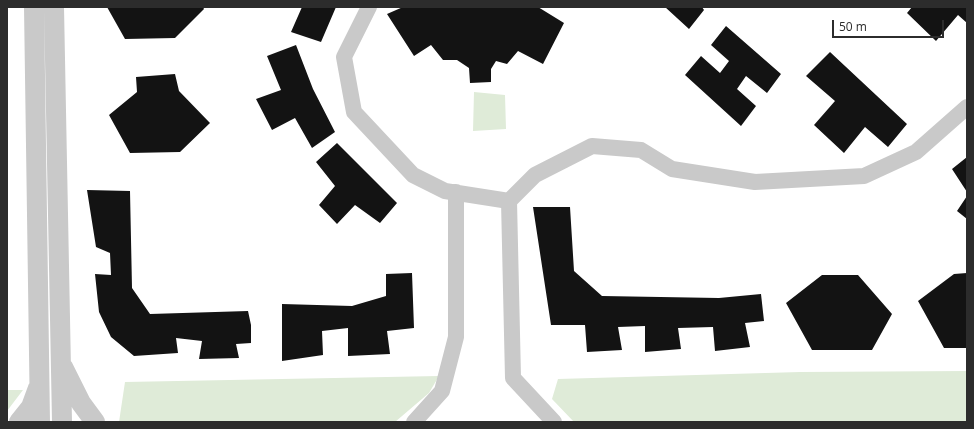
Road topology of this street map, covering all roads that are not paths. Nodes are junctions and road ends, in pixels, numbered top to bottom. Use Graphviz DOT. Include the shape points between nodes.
graph roads {
  1 [pos="34,7"];
  2 [pos="54,7"];
  3 [pos="368,7"];
  4 [pos="967,107"];
  5 [pos="456,192"];
  6 [pos="509,201"];
  7 [pos="60,360"];
  8 [pos="40,385"];
  9 [pos="19,422"];
  10 [pos="40,422"];
  11 [pos="62,422"];
  12 [pos="95,422"];
  13 [pos="414,422"];
  14 [pos="554,422"];
  1 -- 8 [label="street"];
  2 -- 7 [label="street"];
  3 -- 5 [label="street" via="344,57 354,112 413,175 445,191"];
  4 -- 6 [label="street" via="916,152 864,176 755,182 672,169 641,150 592,146 535,175"];
  5 -- 6 [label="street"];
  5 -- 13 [label="street" via="456,337 442,391"];
  6 -- 14 [label="street" via="513,378"];
  7 -- 11 [label="street"];
  7 -- 12 [label="street" via="81,403"];
  8 -- 9 [label="street" via="31,407"];
  8 -- 10 [label="street"];
}
